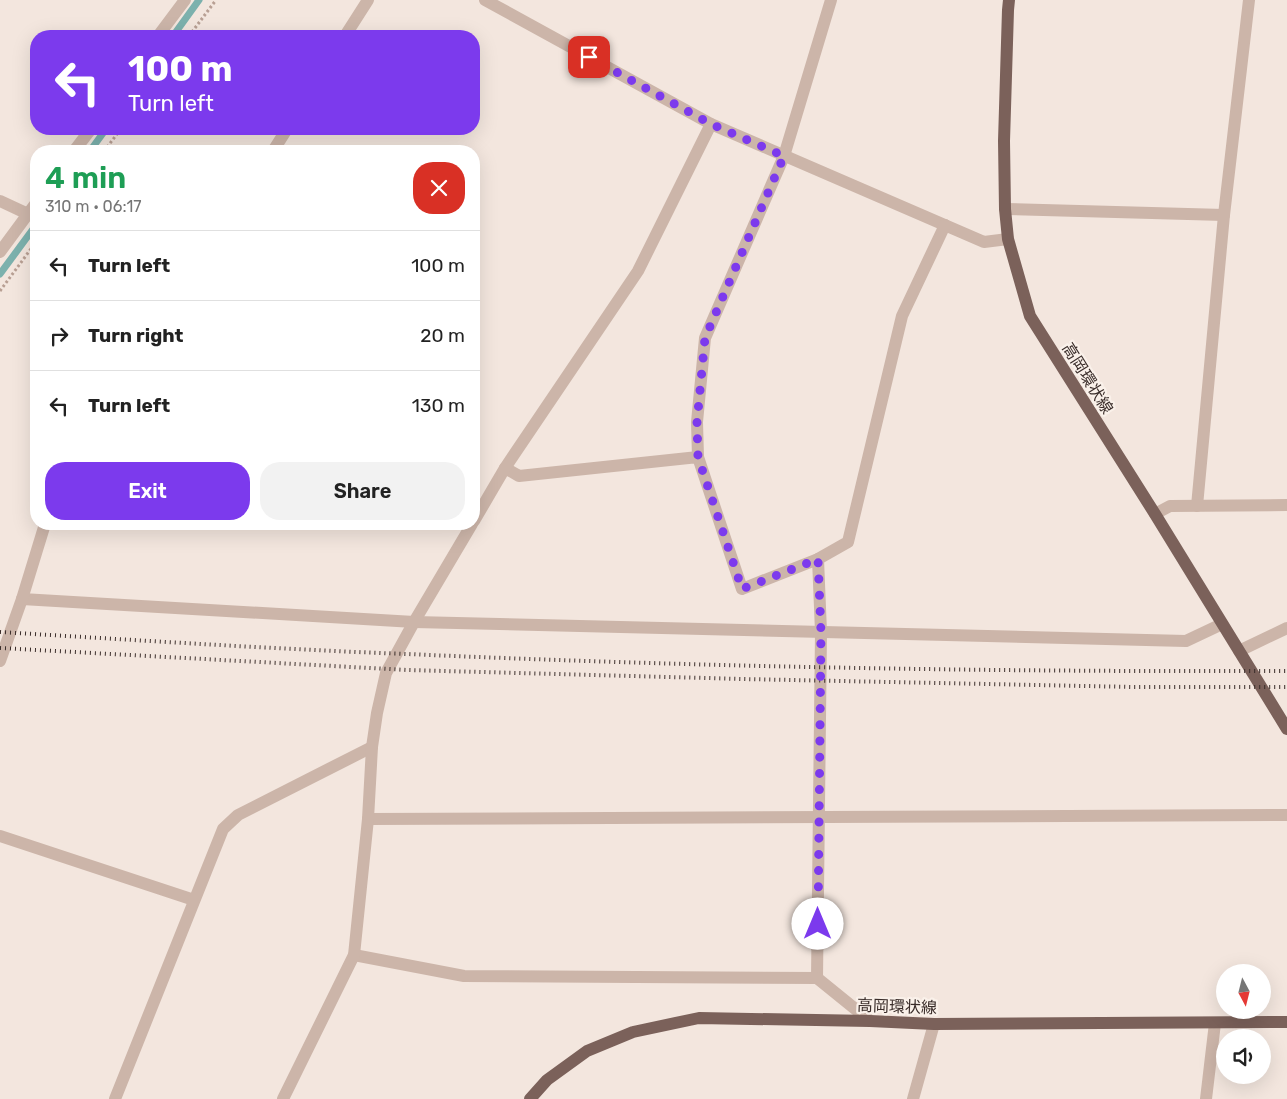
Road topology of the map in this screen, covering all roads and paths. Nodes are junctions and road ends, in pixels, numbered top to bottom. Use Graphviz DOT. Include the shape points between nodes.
graph roads {
  1 [pos="185,0"];
  2 [pos="216,0"];
  3 [pos="368,0"];
  4 [pos="485,0"];
  5 [pos="831,0"];
  6 [pos="1009,0"];
  7 [pos="1249,0"];
  8 [pos="162,30"];
  9 [pos="194,30"];
  10 [pos="349,30"];
  11 [pos="711,124"];
  12 [pos="86,135"];
  13 [pos="116,135"];
  14 [pos="79,145"];
  15 [pos="109,145"];
  16 [pos="784,156"];
  17 [pos="0,201"];
  18 [pos="1005,209"];
  19 [pos="30,211"];
  20 [pos="28,214"];
  21 [pos="1224,215"];
  22 [pos="945,225"];
  23 [pos="1008,240"];
  24 [pos="30,250"];
  25 [pos="0,252"];
  26 [pos="0,291"];
  27 [pos="698,457"];
  28 [pos="505,468"];
  29 [pos="1287,505"];
  30 [pos="1197,506"];
  31 [pos="480,510"];
  32 [pos="1155,514"];
  33 [pos="44,530"];
  34 [pos="468,530"];
  35 [pos="818,559"];
  36 [pos="22,599"];
  37 [pos="414,622"];
  38 [pos="1222,624"];
  39 [pos="1287,628"];
  40 [pos="821,632"];
  41 [pos="1239,651"];
  42 [pos="0,662"];
  43 [pos="1287,729"];
  44 [pos="372,747"];
  45 [pos="1287,816"];
  46 [pos="818,817"];
  47 [pos="368,819"];
  48 [pos="0,836"];
  49 [pos="194,900"];
  50 [pos="354,955"];
  51 [pos="817,978"];
  52 [pos="870,1021"];
  53 [pos="1287,1022"];
  54 [pos="1215,1023"];
  55 [pos="934,1024"];
  56 [pos="115,1099"];
  57 [pos="282,1099"];
  58 [pos="530,1099"];
  59 [pos="913,1099"];
  60 [pos="1206,1099"];
  1 -- 8 [label="street"];
  2 -- 9 [label="path"];
  3 -- 10 [label="street"];
  4 -- 11 [label="street"];
  5 -- 16 [label="street"];
  6 -- 18 [label="main road, 高岡環状線"];
  7 -- 21 [label="street"];
  11 -- 16 [label="street"];
  11 -- 28 [label="street" via="638,272"];
  12 -- 14 [label="street"];
  13 -- 15 [label="path"];
  16 -- 22 [label="street"];
  16 -- 27 [label="street" via="705,338 697,422"];
  17 -- 20 [label="street"];
  18 -- 21 [label="street"];
  18 -- 23 [label="main road, 高岡環状線"];
  19 -- 20 [label="street"];
  20 -- 25 [label="street"];
  21 -- 30 [label="street"];
  22 -- 23 [label="street" via="984,242"];
  22 -- 35 [label="street" via="902,316 848,542"];
  23 -- 32 [label="main road, 高岡環状線" via="1030,316"];
  24 -- 26 [label="path"];
  27 -- 28 [label="street" via="520,476"];
  27 -- 35 [label="street" via="742,589"];
  28 -- 31 [label="street"];
  29 -- 30 [label="street"];
  30 -- 32 [label="street" via="1170,506"];
  32 -- 38 [label="main road, 高岡環状線"];
  33 -- 36 [label="street"];
  34 -- 37 [label="street"];
  35 -- 40 [label="street"];
  36 -- 37 [label="street"];
  36 -- 42 [label="street"];
  37 -- 40 [label="street"];
  37 -- 44 [label="street" via="386,673"];
  38 -- 40 [label="street" via="1186,641"];
  38 -- 41 [label="main road, 高岡環状線"];
  39 -- 41 [label="street"];
  40 -- 46 [label="street"];
  41 -- 43 [label="main road, 高岡環状線"];
  44 -- 47 [label="street"];
  44 -- 49 [label="street" via="238,815 222,829"];
  45 -- 46 [label="street"];
  46 -- 47 [label="street"];
  46 -- 51 [label="street"];
  47 -- 50 [label="street"];
  48 -- 49 [label="street"];
  49 -- 56 [label="street"];
  50 -- 51 [label="street" via="464,976"];
  50 -- 57 [label="street"];
  51 -- 52 [label="street"];
  52 -- 55 [label="main road, 高岡環状線"];
  52 -- 58 [label="main road, 高岡環状線" via="699,1018 633,1032 587,1051 547,1080"];
  53 -- 54 [label="main road, 高岡環状線"];
  54 -- 55 [label="main road, 高岡環状線"];
  54 -- 60 [label="street"];
  55 -- 59 [label="street"];
}
